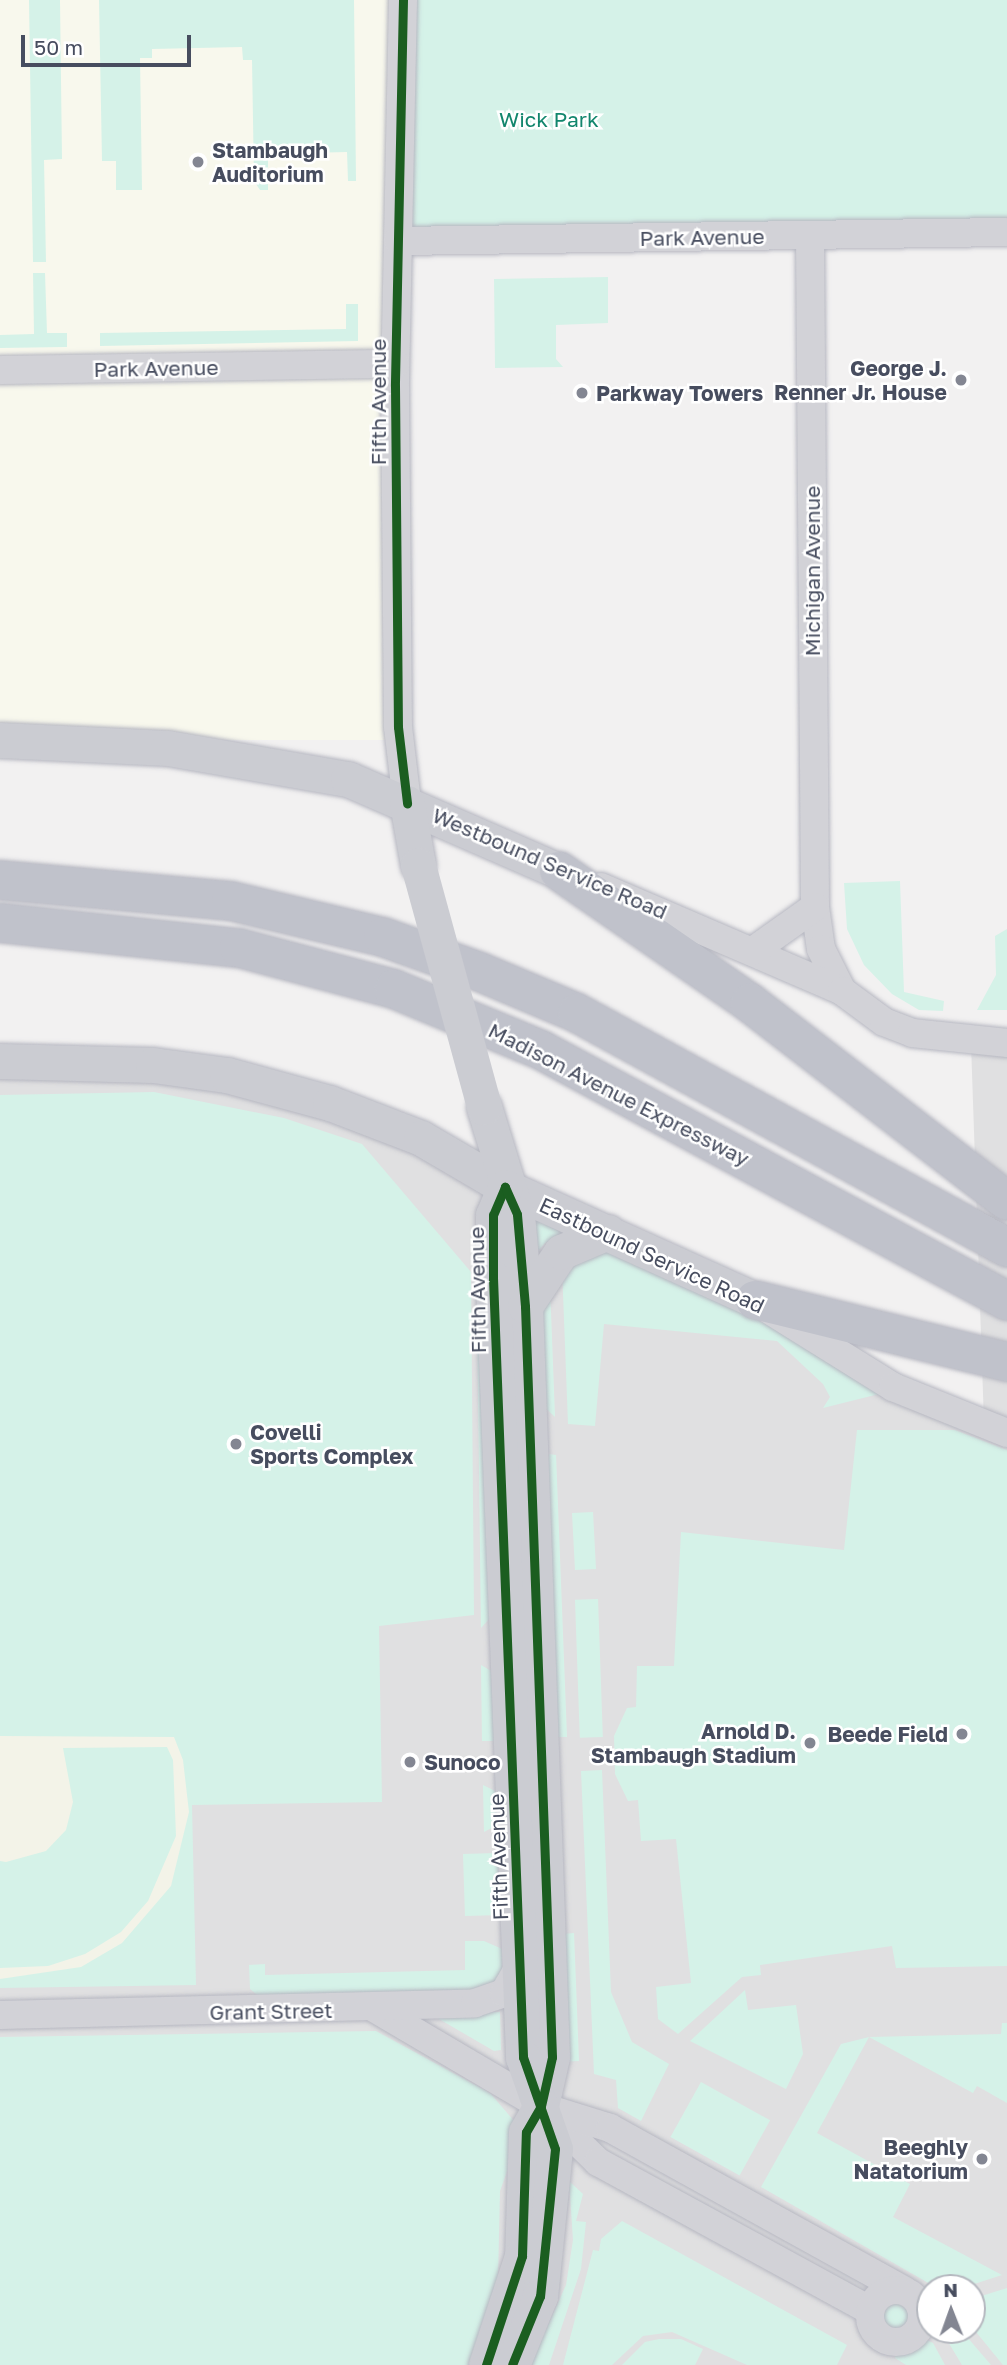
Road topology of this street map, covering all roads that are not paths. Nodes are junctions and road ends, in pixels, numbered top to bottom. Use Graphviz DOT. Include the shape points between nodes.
graph roads {
  1 [pos="403,0"];
  2 [pos="1007,232"];
  3 [pos="810,235"];
  4 [pos="398,241"];
  5 [pos="395,364"];
  6 [pos="0,370"];
  7 [pos="0,740"];
  8 [pos="407,803"];
  9 [pos="559,871"];
  10 [pos="0,880"];
  11 [pos="815,907"];
  12 [pos="0,923"];
  13 [pos="753,951"];
  14 [pos="842,991"];
  15 [pos="1007,1043"];
  16 [pos="0,1061"];
  17 [pos="505,1187"];
  18 [pos="1007,1201"];
  19 [pos="608,1232"];
  20 [pos="1007,1247"];
  21 [pos="755,1300"];
  22 [pos="1007,1301"];
  23 [pos="525,1306"];
  24 [pos="1007,1362"];
  25 [pos="1007,1433"];
  26 [pos="521,1963"];
  27 [pos="376,2009"];
  28 [pos="0,2015"];
  29 [pos="541,2106"];
  30 [pos="742,2202"];
  31 [pos="725,2233"];
  32 [pos="903,2290"];
  33 [pos="870,2310"];
  34 [pos="486,2365"];
  35 [pos="512,2365"];
  1 -- 4 [label="street, Fifth Avenue"];
  2 -- 3 [label="street, Park Avenue"];
  3 -- 4 [label="street, Park Avenue"];
  3 -- 11 [label="street, Michigan Avenue"];
  4 -- 5 [label="street, Fifth Avenue"];
  5 -- 6 [label="street, Park Avenue"];
  5 -- 8 [label="street, Fifth Avenue" via="398,727"];
  7 -- 8 [label="main road, Westbound Service Road" via="225,754 348,779"];
  8 -- 9 [label="main road, Westbound Service Road"];
  8 -- 17 [label="main road, Fifth Avenue, bridge" via="418,865"];
  9 -- 13 [label="street, Westbound Service Road"];
  9 -- 18 [label="highway" via="750,1003"];
  10 -- 20 [label="highway" via="231,901 383,937 480,972 577,1013"];
  11 -- 13 [label="street"];
  11 -- 14 [label="street, Michigan Avenue" via="821,949"];
  12 -- 22 [label="highway, Madison Avenue Expressway" via="239,948 394,989 541,1050"];
  13 -- 14 [label="street, Westbound Service Road"];
  14 -- 15 [label="street" via="884,1022 912,1033"];
  16 -- 17 [label="main road, Eastbound Service Road" via="153,1065 279,1088 421,1138"];
  17 -- 19 [label="main road, Eastbound Service Road"];
  17 -- 23 [label="main road, Fifth Avenue" via="517,1214"];
  17 -- 26 [label="main road, Fifth Avenue" via="493,1215 493,1279"];
  19 -- 21 [label="main road, Eastbound Service Road"];
  19 -- 23 [label="main road" via="561,1252"];
  21 -- 24 [label="highway"];
  21 -- 25 [label="street, Eastbound Service Road" via="893,1387"];
  23 -- 29 [label="main road, Fifth Avenue" via="552,2057"];
  26 -- 27 [label="street, Grant Street" via="509,1988 486,2002"];
  26 -- 29 [label="main road, Fifth Avenue" via="523,2057"];
  27 -- 28 [label="street, Grant Street"];
  27 -- 29 [label="street"];
  29 -- 30 [label="street" via="610,2128"];
  29 -- 31 [label="street" via="598,2162"];
  29 -- 34 [label="main road, Fifth Avenue" via="526,2133 522,2256"];
  29 -- 35 [label="main road, Fifth Avenue" via="555,2149 550,2235 540,2296"];
  30 -- 31 [label="street"];
  30 -- 32 [label="street"];
  31 -- 33 [label="street"];
  32 -- 33 [label="street" via="886,2291"];
  32 -- 33 [label="street" via="922,2308 921,2326 909,2339 884,2340 872,2327"];
}
